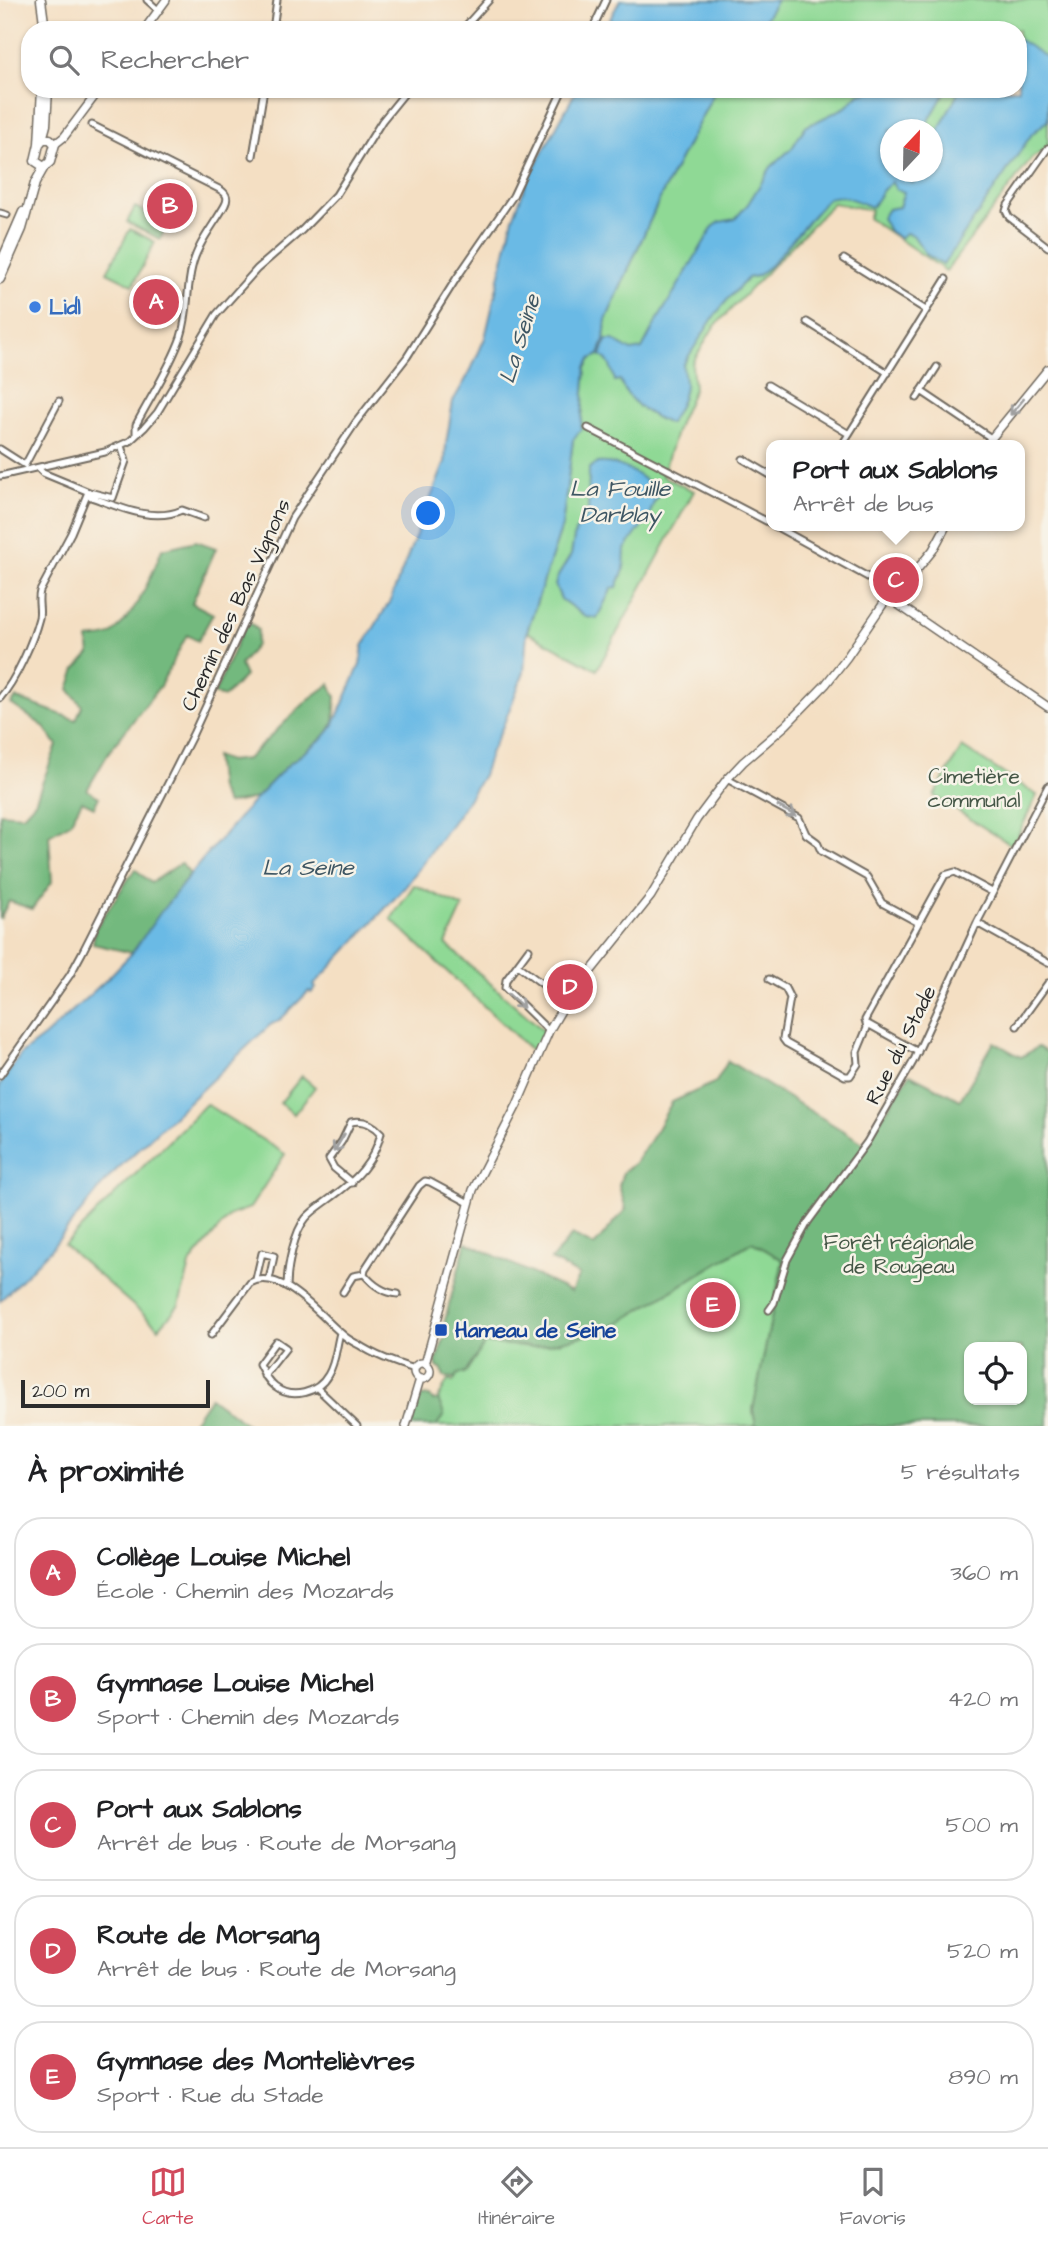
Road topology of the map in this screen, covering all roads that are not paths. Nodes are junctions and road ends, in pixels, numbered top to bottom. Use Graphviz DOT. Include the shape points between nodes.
graph roads {
  1 [pos="41,0"];
  2 [pos="147,0"];
  3 [pos="166,0"];
  4 [pos="277,0"];
  5 [pos="489,0"];
  6 [pos="606,0"];
  7 [pos="158,10"];
  8 [pos="44,21"];
  9 [pos="150,21"];
  10 [pos="274,21"];
  11 [pos="470,21"];
  12 [pos="596,21"];
  13 [pos="42,98"];
  14 [pos="48,98"];
  15 [pos="93,98"];
  16 [pos="263,98"];
  17 [pos="401,98"];
  18 [pos="559,98"];
  19 [pos="92,125"];
  20 [pos="41,142"];
  21 [pos="55,144"];
  22 [pos="1048,148"];
  23 [pos="253,156"];
  24 [pos="35,161"];
  25 [pos="44,167"];
  26 [pos="1048,247"];
  27 [pos="844,258"];
  28 [pos="0,265"];
  29 [pos="0,279"];
  30 [pos="946,279"];
  31 [pos="926,310"];
  32 [pos="807,322"];
  33 [pos="937,368"];
  34 [pos="1048,369"];
  35 [pos="888,373"];
  36 [pos="768,385"];
  37 [pos="922,391"];
  38 [pos="917,398"];
  39 [pos="59,401"];
  40 [pos="588,428"];
  41 [pos="849,434"];
  42 [pos="136,435"];
  43 [pos="991,438"];
  44 [pos="845,440"];
  45 [pos="121,446"];
  46 [pos="0,449"];
  47 [pos="744,459"];
  48 [pos="27,467"];
  49 [pos="38,468"];
  50 [pos="766,472"];
  51 [pos="0,476"];
  52 [pos="88,492"];
  53 [pos="204,518"];
  54 [pos="766,521"];
  55 [pos="791,531"];
  56 [pos="943,531"];
  57 [pos="893,594"];
  58 [pos="0,698"];
  59 [pos="1048,707"];
  60 [pos="727,779"];
  61 [pos="1048,786"];
  62 [pos="992,892"];
  63 [pos="917,922"];
  64 [pos="977,923"];
  65 [pos="529,949"];
  66 [pos="1048,964"];
  67 [pos="517,965"];
  68 [pos="769,979"];
  69 [pos="1048,983"];
  70 [pos="566,1002"];
  71 [pos="866,1023"];
  72 [pos="1017,1026"];
  73 [pos="550,1031"];
  74 [pos="918,1052"];
  75 [pos="0,1075"];
  76 [pos="352,1183"];
  77 [pos="469,1203"];
  78 [pos="364,1274"];
  79 [pos="256,1279"];
  80 [pos="268,1280"];
  81 [pos="286,1287"];
  82 [pos="343,1292"];
  83 [pos="398,1294"];
  84 [pos="769,1310"];
  85 [pos="340,1333"];
  86 [pos="211,1335"];
  87 [pos="425,1364"];
  88 [pos="415,1369"];
  89 [pos="264,1376"];
  90 [pos="420,1379"];
  91 [pos="317,1388"];
  92 [pos="357,1426"];
  93 [pos="406,1426"];
  1 -- 8 [label="main road"];
  2 -- 7 [label="street"];
  3 -- 7 [label="street"];
  4 -- 10 [label="street"];
  5 -- 11 [label="street"];
  6 -- 12 [label="street"];
  7 -- 9 [label="street"];
  13 -- 20 [label="main road"];
  14 -- 20 [label="main road"];
  15 -- 21 [label="street"];
  16 -- 23 [label="street"];
  17 -- 42 [label="street" via="336,195 257,269 216,315 157,412"];
  18 -- 75 [label="street, Chemin des Bas Vignons" via="513,196 407,357 356,422 292,518 193,734 82,953"];
  19 -- 42 [label="street" via="219,189 227,198 194,260 180,340 136,425"];
  20 -- 21 [label="main road" via="50,139"];
  20 -- 24 [label="main road"];
  21 -- 25 [label="main road"];
  22 -- 26 [label="street" via="1006,211"];
  24 -- 25 [label="main road"];
  24 -- 28 [label="main road" via="23,211"];
  25 -- 29 [label="main road"];
  27 -- 31 [label="street"];
  30 -- 31 [label="street"];
  31 -- 35 [label="street"];
  32 -- 35 [label="street"];
  33 -- 37 [label="street"];
  34 -- 43 [label="street, one-way"];
  35 -- 41 [label="street"];
  36 -- 41 [label="street"];
  37 -- 38 [label="street"];
  37 -- 43 [label="street"];
  39 -- 48 [label="street"];
  40 -- 54 [label="street"];
  41 -- 44 [label="street"];
  42 -- 45 [label="street"];
  45 -- 49 [label="street"];
  45 -- 52 [label="street" via="126,461 113,498"];
  46 -- 48 [label="street"];
  47 -- 50 [label="street"];
  48 -- 49 [label="street"];
  48 -- 51 [label="street"];
  49 -- 52 [label="street"];
  52 -- 53 [label="street" via="132,512 170,515 182,510"];
  52 -- 58 [label="street" via="40,591 40,615 31,640"];
  55 -- 57 [label="street"];
  56 -- 57 [label="street" via="924,561"];
  57 -- 59 [label="street" via="899,605"];
  57 -- 60 [label="street" via="826,684"];
  60 -- 63 [label="street, one-way" via="799,818 821,850 867,877 882,903"];
  60 -- 70 [label="street" via="697,818 650,897"];
  61 -- 62 [label="street, Rue du Stade"];
  62 -- 63 [label="street" via="950,872 941,879"];
  62 -- 64 [label="street, Rue du Stade"];
  63 -- 71 [label="street"];
  64 -- 66 [label="street"];
  64 -- 74 [label="street, Rue du Stade"];
  65 -- 67 [label="street"];
  67 -- 70 [label="street"];
  67 -- 73 [label="street, one-way" via="505,990"];
  68 -- 71 [label="street" via="785,988 790,998 786,1043 845,1076 856,1068"];
  69 -- 72 [label="street"];
  70 -- 73 [label="street"];
  71 -- 74 [label="street"];
  73 -- 77 [label="street"];
  74 -- 84 [label="street, Rue du Stade" via="867,1142 808,1222"];
  76 -- 76 [label="street, one-way" via="369,1162 381,1133 358,1120 351,1122 329,1159"];
  76 -- 81 [label="street" via="304,1219"];
  77 -- 78 [label="street" via="425,1181"];
  77 -- 87 [label="street"];
  78 -- 82 [label="street" via="353,1276"];
  78 -- 83 [label="street" via="388,1293"];
  79 -- 80 [label="street"];
  79 -- 80 [label="street" via="262,1253 274,1256"];
  79 -- 86 [label="street"];
  80 -- 81 [label="street"];
  81 -- 85 [label="street"];
  85 -- 88 [label="street" via="378,1356"];
  85 -- 91 [label="street" via="332,1368"];
  87 -- 88 [label="street"];
  87 -- 90 [label="street" via="430,1374"];
  88 -- 90 [label="street"];
  89 -- 89 [label="street" via="286,1348 276,1341 259,1364"];
  89 -- 91 [label="street" via="283,1392 296,1394"];
  90 -- 93 [label="street"];
  91 -- 92 [label="street"];
}
